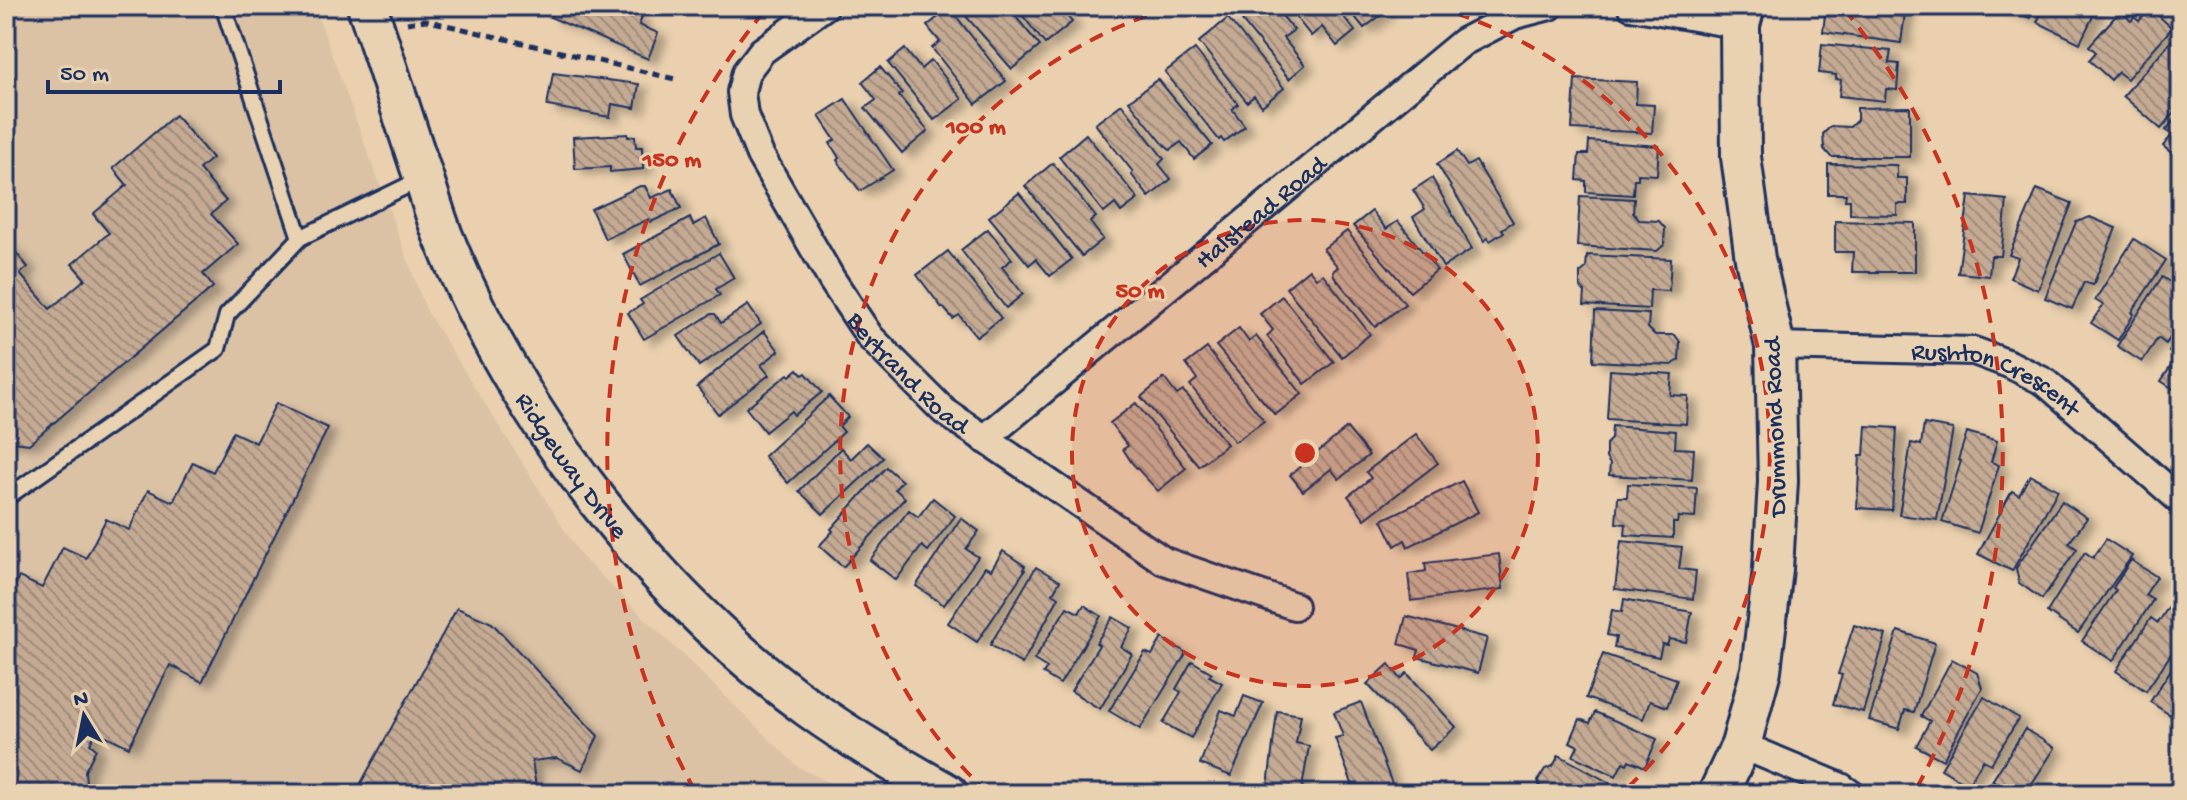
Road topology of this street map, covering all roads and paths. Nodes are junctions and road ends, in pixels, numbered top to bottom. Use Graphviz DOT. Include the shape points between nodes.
graph roads {
  1 [pos="223,6"];
  2 [pos="825,6"];
  3 [pos="1550,6"];
  4 [pos="1631,6"];
  5 [pos="1742,16"];
  6 [pos="371,18"];
  7 [pos="679,80"];
  8 [pos="424,178"];
  9 [pos="300,238"];
  10 [pos="1775,346"];
  11 [pos="984,439"];
  12 [pos="6,498"];
  13 [pos="2181,501"];
  14 [pos="1294,606"];
  15 [pos="1741,745"];
  16 [pos="948,794"];
  17 [pos="1718,794"];
  18 [pos="1851,794"];
  1 -- 9 [label="lane"];
  2 -- 11 [label="street, Bertrand Road" via="762,51 746,72 741,92 744,115 760,155 870,337 944,411"];
  3 -- 11 [label="street, Halstead Road" via="1515,15 1463,42"];
  4 -- 5 [label="street"];
  5 -- 10 [label="street, Drummond Road" via="1741,157 1755,259"];
  6 -- 7 [label="path" via="425,20"];
  6 -- 8 [label="street, Ridgeway Drive"];
  8 -- 9 [label="lane"];
  8 -- 16 [label="street, Ridgeway Drive" via="443,235 517,382 571,464 641,554 697,612 809,708"];
  9 -- 12 [label="lane" via="227,315 218,349"];
  10 -- 13 [label="street, Rushton Crescent" via="1974,351 2009,364 2045,382"];
  10 -- 15 [label="street, Drummond Road" via="1778,481 1773,569 1761,670"];
  11 -- 14 [label="street, Bertrand Road" via="1164,561"];
  15 -- 17 [label="street, Drummond Road"];
  15 -- 18 [label="street"];
}
